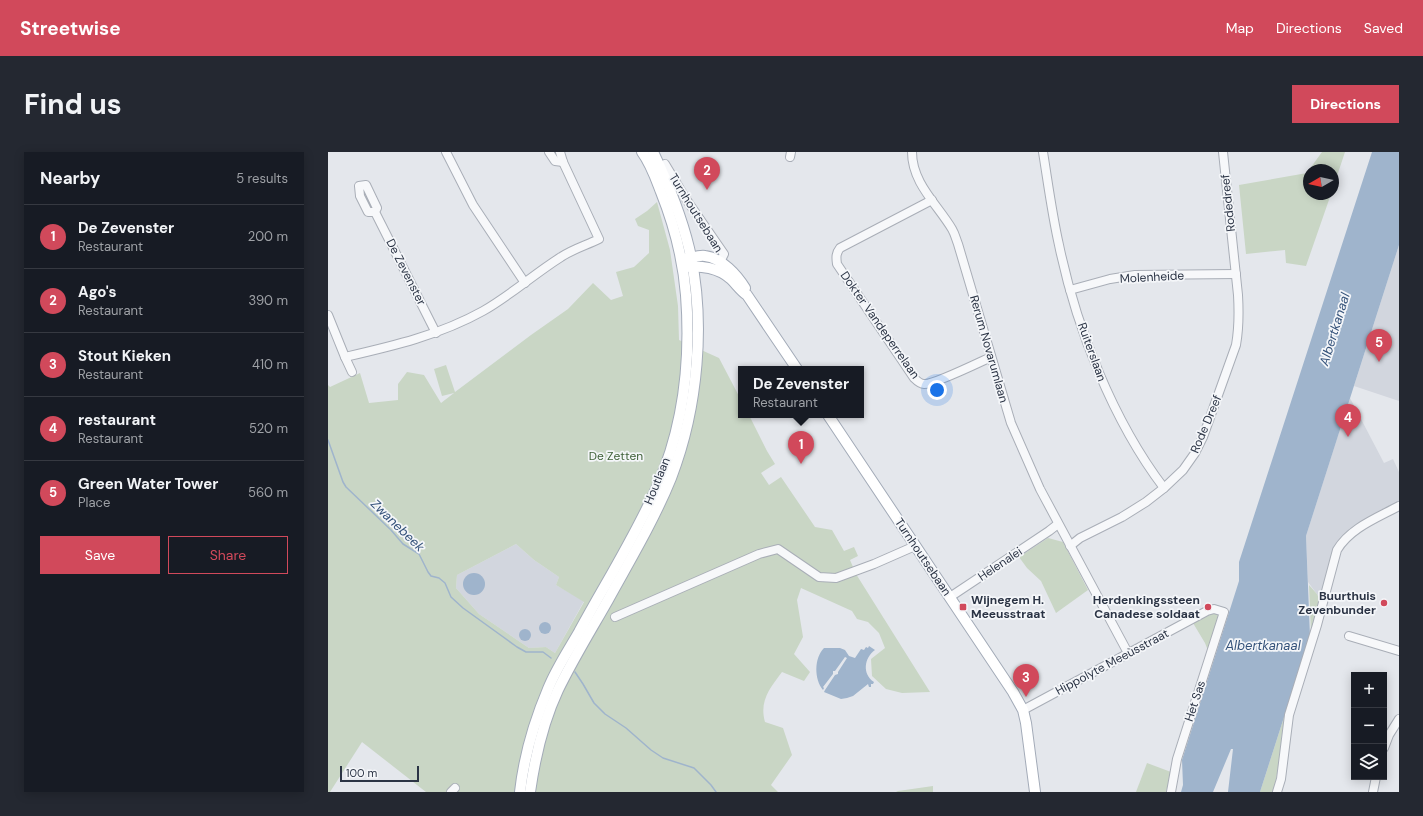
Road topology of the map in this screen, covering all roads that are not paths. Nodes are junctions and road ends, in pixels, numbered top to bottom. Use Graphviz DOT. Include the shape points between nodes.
graph roads {
  1 [pos="446,152"];
  2 [pos="452,152"];
  3 [pos="549,152"];
  4 [pos="560,152"];
  5 [pos="642,152"];
  6 [pos="653,152"];
  7 [pos="912,152"];
  8 [pos="1043,152"];
  9 [pos="1223,152"];
  10 [pos="563,162"];
  11 [pos="665,164"];
  12 [pos="468,191"];
  13 [pos="932,200"];
  14 [pos="375,212"];
  15 [pos="1234,255"];
  16 [pos="687,263"];
  17 [pos="718,266"];
  18 [pos="1236,274"];
  19 [pos="528,281"];
  20 [pos="1070,290"];
  21 [pos="328,315"];
  22 [pos="436,333"];
  23 [pos="345,357"];
  24 [pos="991,357"];
  25 [pos="795,366"];
  26 [pos="352,372"];
  27 [pos="830,418"];
  28 [pos="1164,488"];
  29 [pos="1399,506"];
  30 [pos="1059,525"];
  31 [pos="1069,543"];
  32 [pos="915,546"];
  33 [pos="950,597"];
  34 [pos="1224,612"];
  35 [pos="615,617"];
  36 [pos="1349,636"];
  37 [pos="1399,652"];
  38 [pos="1128,653"];
  39 [pos="1023,710"];
  40 [pos="1399,718"];
  41 [pos="1386,744"];
  42 [pos="1375,780"];
  43 [pos="520,792"];
  44 [pos="530,792"];
  45 [pos="1035,792"];
  46 [pos="1171,792"];
  47 [pos="1277,792"];
  48 [pos="1373,792"];
  1 -- 12 [label="street"];
  2 -- 12 [label="street"];
  3 -- 10 [label="street" via="555,161"];
  4 -- 10 [label="street"];
  5 -- 16 [label="main road, Houtlaan" via="657,180"];
  6 -- 16 [label="main road, Houtlaan" via="677,208"];
  7 -- 13 [label="street, Rerum Novarumlaan" via="914,172"];
  8 -- 20 [label="street, Ruiterslaan" via="1059,245"];
  9 -- 15 [label="street, Rodedreef"];
  10 -- 19 [label="street" via="599,239 575,249"];
  11 -- 17 [label="street, Turnhoutsebaan" via="724,254"];
  12 -- 19 [label="street"];
  13 -- 24 [label="street, Rerum Novarumlaan" via="958,244"];
  13 -- 24 [label="street, Dokter Vandeperrelaan" via="840,248 837,252 837,264 917,382 931,382"];
  14 -- 22 [label="street, De Zevenster"];
  15 -- 18 [label="street, Rode Dreef"];
  16 -- 17 [label="main road, Turnhoutsebaan" via="704,256"];
  16 -- 43 [label="main road, Houtlaan" via="687,359 681,410 672,445 657,487 643,515 548,688 531,737"];
  16 -- 44 [label="main road, Houtlaan" via="697,308 697,352 690,411 679,453 655,513 558,691 542,736"];
  17 -- 25 [label="main road, Turnhoutsebaan" via="738,276 746,288 747,295"];
  18 -- 20 [label="street, Molenheide" via="1135,275"];
  18 -- 28 [label="street, Rode Dreef" via="1239,316 1234,352 1195,453 1183,470"];
  19 -- 22 [label="street" via="482,312"];
  20 -- 28 [label="street, Ruiterslaan" via="1104,385 1120,419"];
  21 -- 23 [label="street"];
  22 -- 23 [label="street"];
  23 -- 26 [label="street"];
  24 -- 30 [label="street, Rerum Novarumlaan" via="1011,423"];
  27 -- 32 [label="main road, Turnhoutsebaan"];
  28 -- 31 [label="street, Rode Dreef" via="1135,510"];
  29 -- 47 [label="street" via="1350,534 1337,550 1317,626 1289,715 1282,773"];
  30 -- 31 [label="street, Rerum Novarumlaan"];
  30 -- 33 [label="street, Helenalei"];
  31 -- 38 [label="street"];
  32 -- 33 [label="main road, Turnhoutsebaan"];
  32 -- 35 [label="street" via="836,578 819,577 778,549 771,550"];
  33 -- 39 [label="main road, Turnhoutsebaan"];
  34 -- 38 [label="street, Hippolyte Meeùsstraat" via="1214,609 1207,611"];
  34 -- 46 [label="street, Het Sas" via="1177,759"];
  36 -- 37 [label="street"];
  38 -- 39 [label="street, Hippolyte Meeùsstraat"];
  39 -- 45 [label="main road, Turnhoutsebaan"];
  40 -- 41 [label="street"];
  42 -- 48 [label="street"];
}
